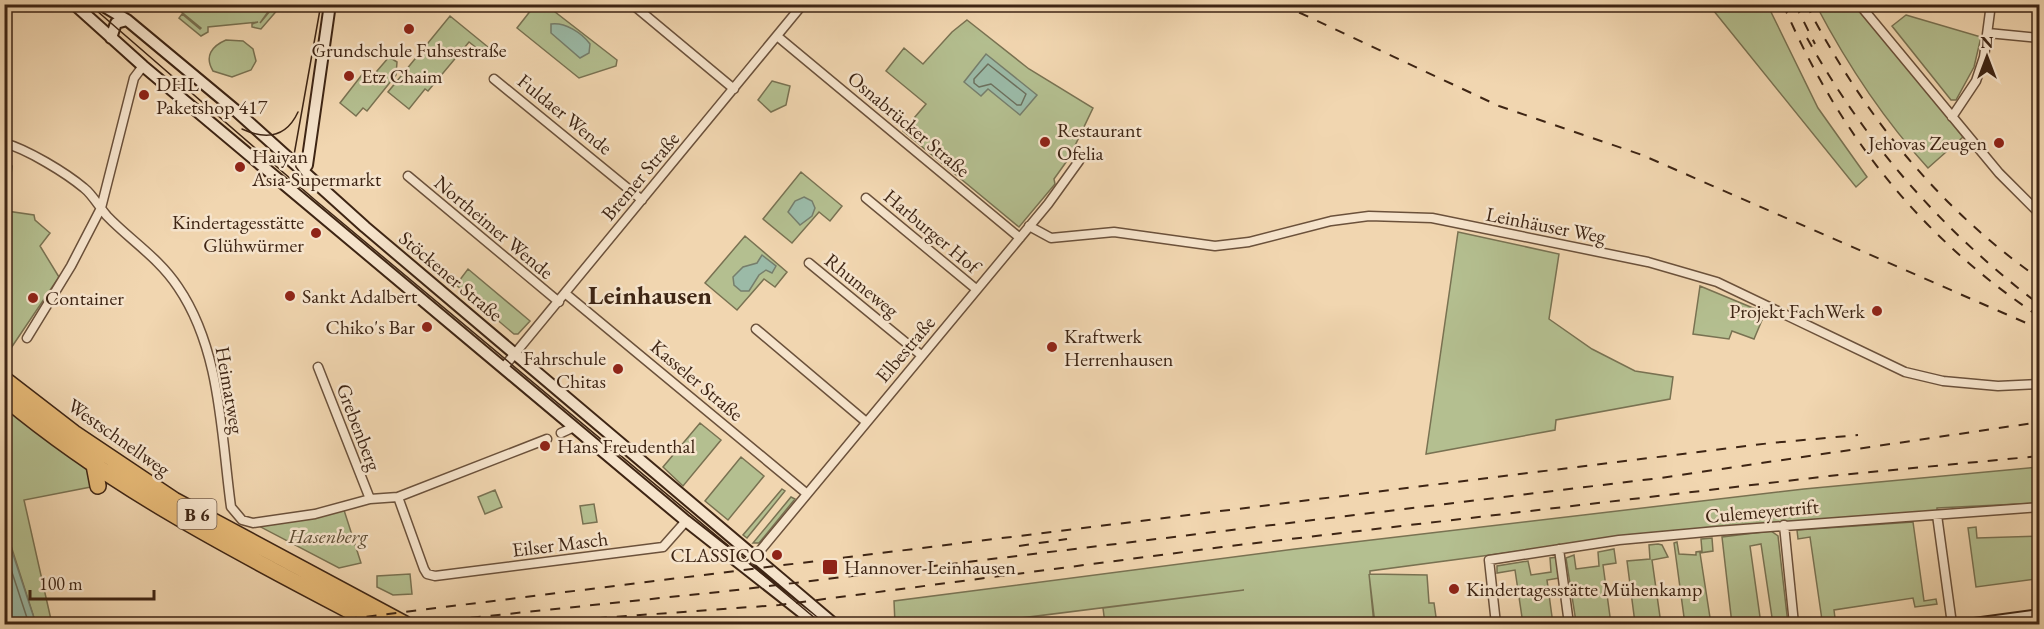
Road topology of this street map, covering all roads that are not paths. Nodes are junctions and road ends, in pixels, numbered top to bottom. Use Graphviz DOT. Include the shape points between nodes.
graph roads {
  1 [pos="74,4"];
  2 [pos="100,4"];
  3 [pos="330,4"];
  4 [pos="632,4"];
  5 [pos="803,4"];
  6 [pos="1859,4"];
  7 [pos="1991,4"];
  8 [pos="127,20"];
  9 [pos="1988,33"];
  10 [pos="777,36"];
  11 [pos="111,38"];
  12 [pos="2040,38"];
  13 [pos="143,66"];
  14 [pos="494,79"];
  15 [pos="734,89"];
  16 [pos="1952,117"];
  17 [pos="4,143"];
  18 [pos="1079,161"];
  19 [pos="303,174"];
  20 [pos="408,176"];
  21 [pos="290,189"];
  22 [pos="866,198"];
  23 [pos="642,200"];
  24 [pos="101,208"];
  25 [pos="2040,214"];
  26 [pos="1029,226"];
  27 [pos="1020,238"];
  28 [pos="809,263"];
  29 [pos="976,289"];
  30 [pos="566,294"];
  31 [pos="559,302"];
  32 [pos="756,328"];
  33 [pos="27,338"];
  34 [pos="515,353"];
  35 [pos="921,355"];
  36 [pos="318,367"];
  37 [pos="503,368"];
  38 [pos="4,379"];
  39 [pos="2040,384"];
  40 [pos="4,397"];
  41 [pos="865,421"];
  42 [pos="574,427"];
  43 [pos="561,433"];
  44 [pos="547,439"];
  45 [pos="94,465"];
  46 [pos="98,486"];
  47 [pos="806,493"];
  48 [pos="398,497"];
  49 [pos="370,499"];
  50 [pos="2040,507"];
  51 [pos="1937,515"];
  52 [pos="686,521"];
  53 [pos="1784,525"];
  54 [pos="1559,549"];
  55 [pos="754,558"];
  56 [pos="2040,615"];
  57 [pos="375,624"];
  58 [pos="405,624"];
  59 [pos="817,624"];
  60 [pos="834,624"];
  61 [pos="1496,624"];
  62 [pos="1569,624"];
  63 [pos="1794,624"];
  64 [pos="1952,624"];
  65 [pos="1974,624"];
  1 -- 11 [label="street, Stöckener Straße"];
  2 -- 8 [label="street, Stöckener Straße"];
  3 -- 19 [label="street"];
  4 -- 15 [label="street"];
  5 -- 10 [label="street, Bremer Straße"];
  6 -- 16 [label="street"];
  7 -- 9 [label="street"];
  8 -- 11 [label="street" via="116,23"];
  8 -- 19 [label="street, Stöckener Straße" via="234,109"];
  9 -- 12 [label="street"];
  9 -- 16 [label="street" via="1976,81"];
  10 -- 15 [label="street, Bremer Straße"];
  10 -- 27 [label="street, Osnabrücker Straße"];
  11 -- 13 [label="street, Stöckener Straße"];
  13 -- 21 [label="street, Stöckener Straße"];
  13 -- 24 [label="street" via="134,78"];
  14 -- 23 [label="street, Fuldaer Wende"];
  15 -- 23 [label="street, Bremer Straße"];
  16 -- 25 [label="street"];
  17 -- 24 [label="street, Heimatweg" via="85,188"];
  18 -- 26 [label="street, Elbestraße"];
  19 -- 21 [label="street"];
  19 -- 34 [label="street, Stöckener Straße"];
  20 -- 31 [label="street, Northeimer Wende"];
  21 -- 37 [label="street, Stöckener Straße"];
  22 -- 29 [label="street, Harburger Hof"];
  23 -- 30 [label="street, Bremer Straße"];
  24 -- 33 [label="street"];
  24 -- 49 [label="street, Heimatweg" via="169,274 196,319 212,368 231,507 242,520 253,523 315,514"];
  26 -- 27 [label="street, Elbestraße"];
  26 -- 39 [label="street, Leinhäuser Weg" via="1051,238 1114,232 1215,246 1249,242 1331,221 1380,216 1432,218 1648,262 1717,282 1905,372 1998,386"];
  27 -- 29 [label="street, Elbestraße"];
  28 -- 35 [label="street, Rhumeweg"];
  29 -- 35 [label="street, Elbestraße"];
  30 -- 31 [label="street, Bremer Straße"];
  30 -- 47 [label="street, Kasseler Straße"];
  31 -- 34 [label="street, Bremer Straße"];
  32 -- 41 [label="street"];
  34 -- 37 [label="street, Bremer Straße"];
  34 -- 55 [label="street, Stöckener Straße"];
  35 -- 41 [label="street, Elbestraße"];
  36 -- 49 [label="street, Grebenberg"];
  37 -- 42 [label="street, Stöckener Straße"];
  38 -- 58 [label="highway, Westschnellweg / B 6" via="74,433 174,500"];
  40 -- 45 [label="highway, Westschnellweg / B 6"];
  41 -- 47 [label="street, Elbestraße"];
  42 -- 43 [label="street"];
  42 -- 52 [label="street, Stöckener Straße"];
  44 -- 48 [label="street"];
  45 -- 46 [label="highway"];
  45 -- 57 [label="highway, Westschnellweg / B 6" via="217,541"];
  47 -- 55 [label="street, Elbestraße"];
  48 -- 49 [label="street"];
  48 -- 52 [label="street, Eilser Masch" via="427,574 435,576 658,548 666,545"];
  50 -- 51 [label="street, Culemeyertrift"];
  51 -- 53 [label="street, Culemeyertrift"];
  51 -- 64 [label="street"];
  52 -- 59 [label="street, Stöckener Straße"];
  53 -- 54 [label="street, Culemeyertrift"];
  53 -- 63 [label="street"];
  54 -- 61 [label="street, Culemeyertrift" via="1490,560"];
  54 -- 62 [label="street"];
  55 -- 60 [label="street, Stöckener Straße"];
  56 -- 65 [label="street"];
}
